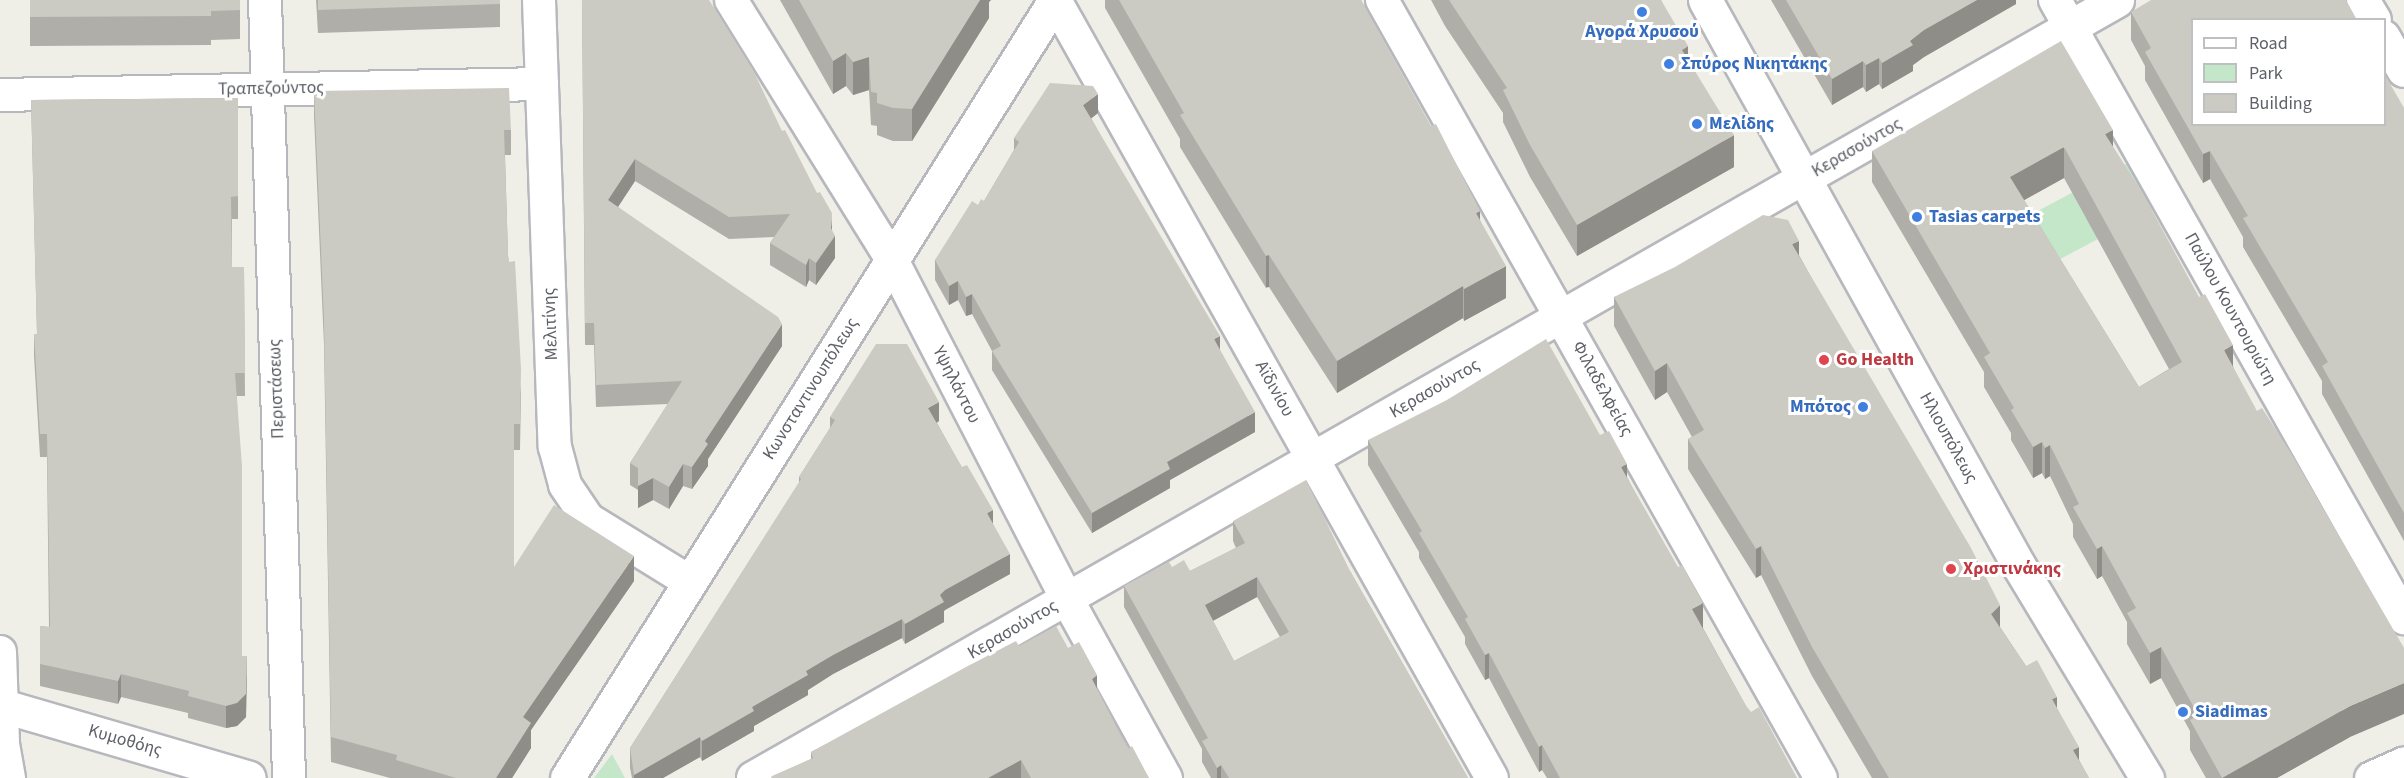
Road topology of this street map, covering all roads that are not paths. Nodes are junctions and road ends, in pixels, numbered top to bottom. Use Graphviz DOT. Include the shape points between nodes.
graph roads {
  1 [pos="265,0"];
  2 [pos="539,0"];
  3 [pos="731,0"];
  4 [pos="1055,0"];
  5 [pos="1382,0"];
  6 [pos="1705,0"];
  7 [pos="2117,0"];
  8 [pos="2363,0"];
  9 [pos="2063,13"];
  10 [pos="2373,18"];
  11 [pos="2386,39"];
  12 [pos="2404,71"];
  13 [pos="542,84"];
  14 [pos="267,90"];
  15 [pos="0,94"];
  16 [pos="1804,178"];
  17 [pos="892,260"];
  18 [pos="1561,317"];
  19 [pos="1313,458"];
  20 [pos="690,582"];
  21 [pos="1067,599"];
  22 [pos="2404,618"];
  23 [pos="0,652"];
  24 [pos="1,705"];
  25 [pos="2404,763"];
  26 [pos="9,778"];
  27 [pos="248,778"];
  28 [pos="289,778"];
  29 [pos="567,778"];
  30 [pos="753,778"];
  31 [pos="1166,778"];
  32 [pos="1492,778"];
  33 [pos="1821,778"];
  34 [pos="2147,778"];
  35 [pos="2371,778"];
  1 -- 14 [label="street, Περιστάσεως"];
  2 -- 13 [label="street, Μελιτίνης"];
  3 -- 17 [label="street, Υψηλάντου"];
  4 -- 17 [label="street, Κωνσταντινουπόλεως"];
  4 -- 19 [label="street, Αϊδινίου"];
  5 -- 18 [label="street, Φιλαδελφείας"];
  6 -- 16 [label="street, Ηλιουπόλεως"];
  7 -- 9 [label="street, Κερασούντος"];
  8 -- 10 [label="street"];
  9 -- 16 [label="street, Κερασούντος"];
  9 -- 22 [label="street, Παύλου Κουντουριώτη"];
  11 -- 12 [label="street"];
  13 -- 14 [label="street, Τραπεζούντος"];
  13 -- 20 [label="street, Μελιτίνης" via="555,447 565,485 588,519"];
  14 -- 15 [label="street, Τραπεζούντος"];
  14 -- 28 [label="street, Περιστάσεως"];
  16 -- 18 [label="street, Κερασούντος"];
  16 -- 34 [label="street, Ηλιουπόλεως" via="2019,566"];
  17 -- 20 [label="street, Κωνσταντινουπόλεως"];
  17 -- 21 [label="street, Υψηλάντου"];
  18 -- 19 [label="street, Κερασούντος"];
  18 -- 33 [label="street, Φιλαδελφείας"];
  19 -- 21 [label="street, Κερασούντος"];
  19 -- 32 [label="street, Αϊδινίου"];
  20 -- 29 [label="street, Κωνσταντινουπόλεως"];
  21 -- 30 [label="street, Κερασούντος"];
  21 -- 31 [label="street, Υψηλάντου"];
  23 -- 24 [label="street"];
  24 -- 26 [label="street"];
  24 -- 27 [label="street, Κυμοθόης"];
  25 -- 35 [label="street"];
}
